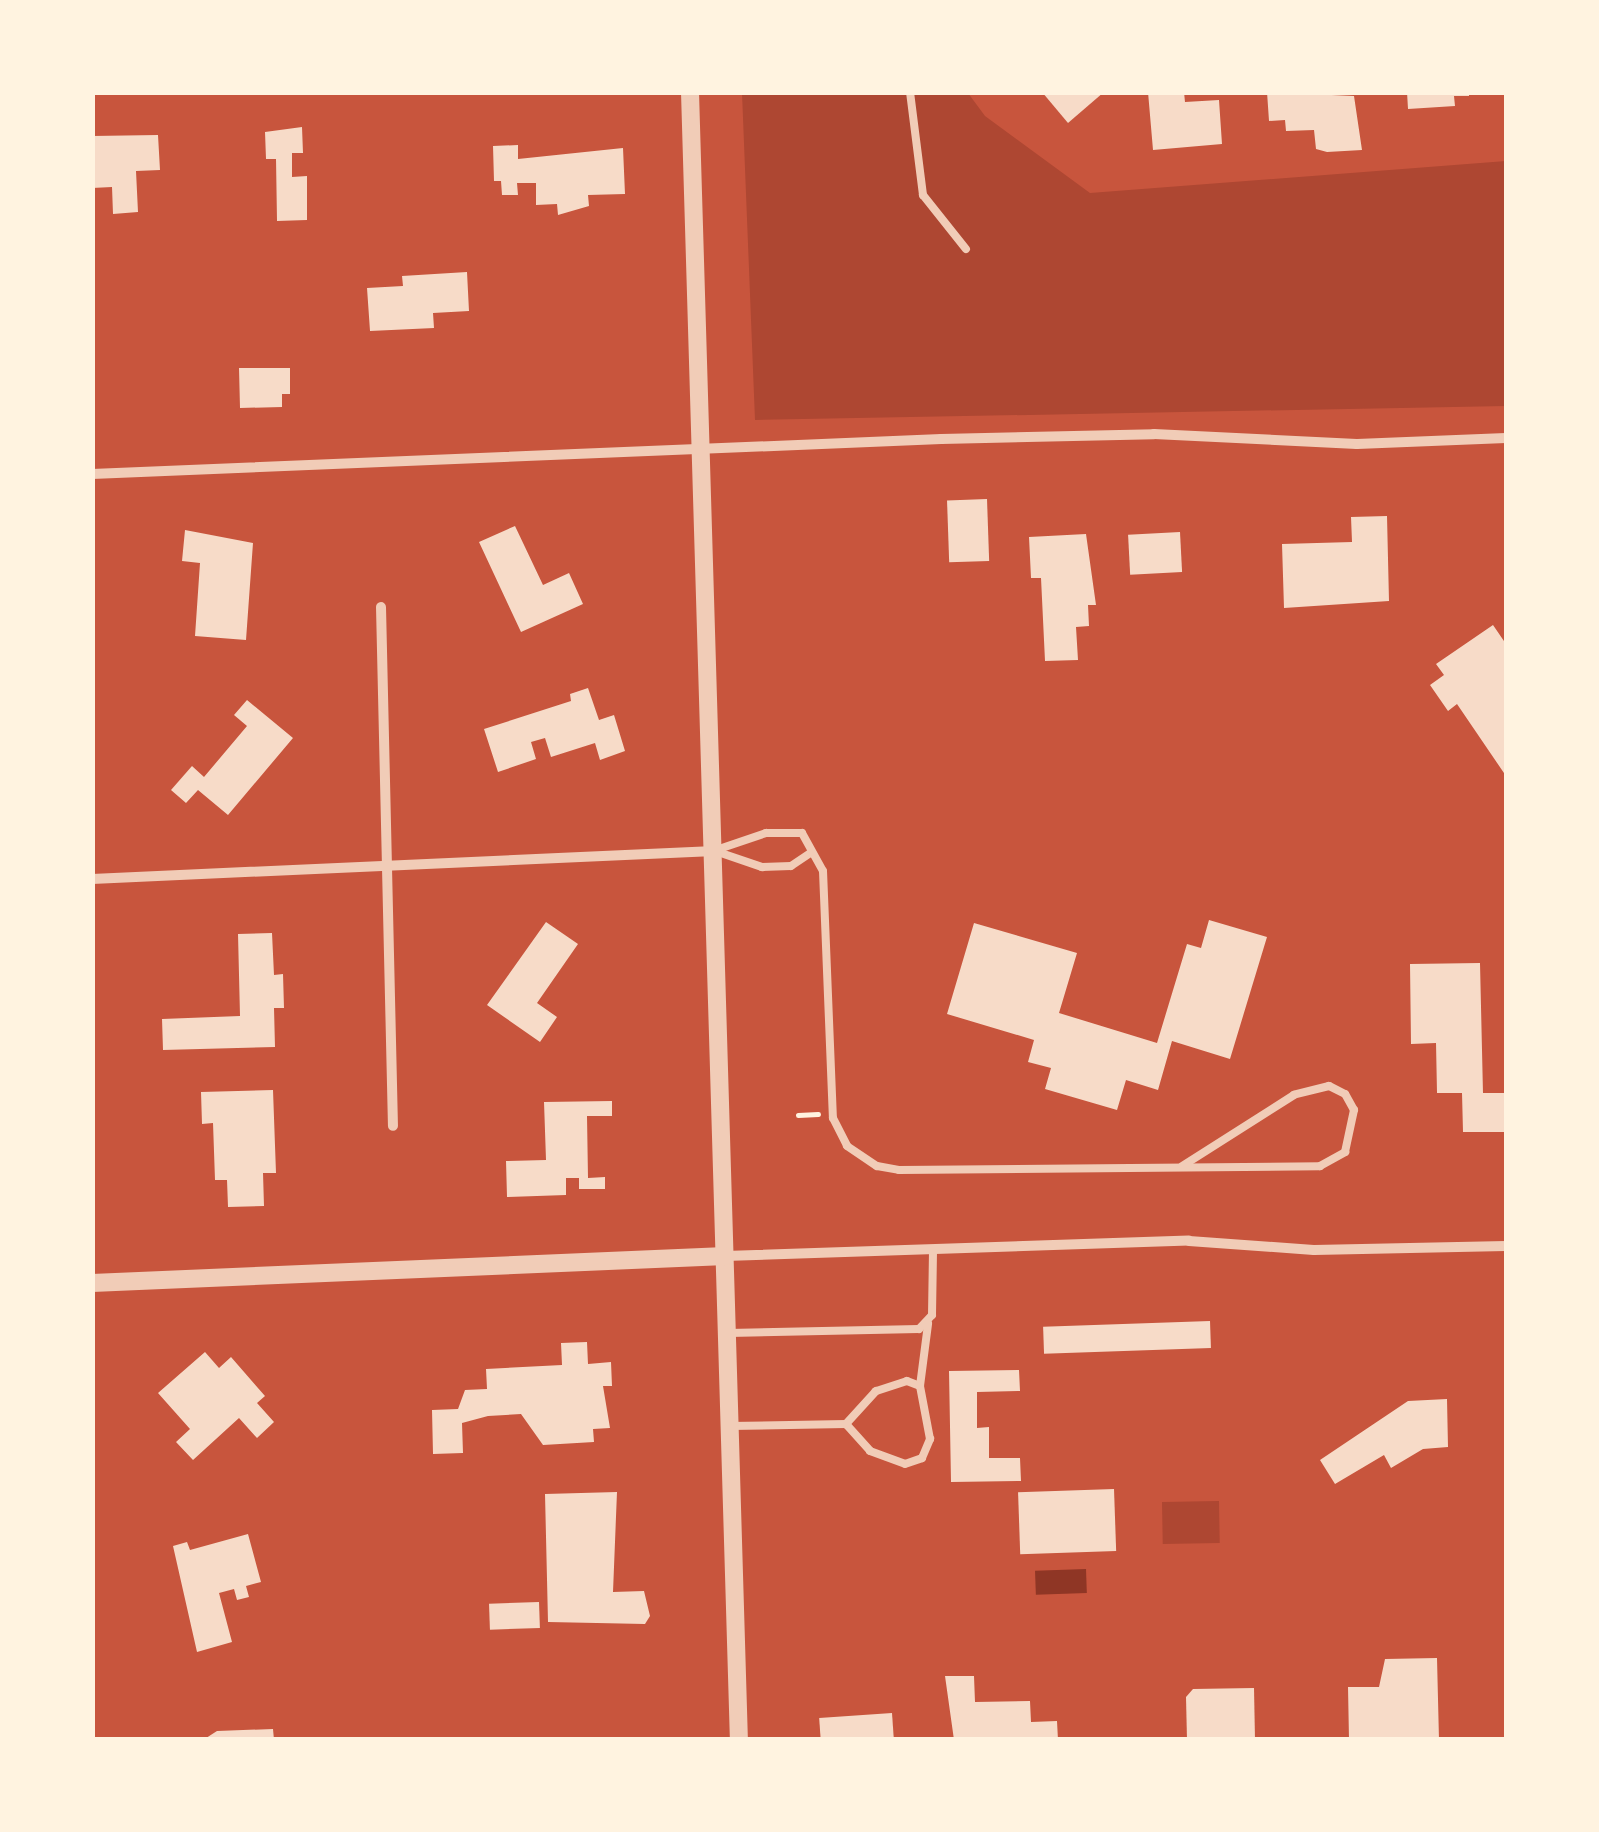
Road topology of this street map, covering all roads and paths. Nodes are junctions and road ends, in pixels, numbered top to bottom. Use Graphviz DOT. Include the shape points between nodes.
graph roads {
  1 [pos="690,92"];
  2 [pos="910,92"];
  3 [pos="966,249"];
  4 [pos="1506,438"];
  5 [pos="700,448"];
  6 [pos="92,474"];
  7 [pos="381,607"];
  8 [pos="714,850"];
  9 [pos="809,854"];
  10 [pos="388,866"];
  11 [pos="92,878"];
  12 [pos="818,1114"];
  13 [pos="798,1115"];
  14 [pos="393,1126"];
  15 [pos="1182,1166"];
  16 [pos="1506,1246"];
  17 [pos="933,1250"];
  18 [pos="725,1256"];
  19 [pos="92,1284"];
  20 [pos="930,1320"];
  21 [pos="727,1332"];
  22 [pos="920,1386"];
  23 [pos="846,1424"];
  24 [pos="730,1426"];
  25 [pos="738,1740"];
  1 -- 5 [label="street"];
  2 -- 3 [label="lane" via="923,194"];
  4 -- 5 [label="street" via="1357,444 1154,434"];
  5 -- 6 [label="street"];
  5 -- 8 [label="street"];
  7 -- 10 [label="street"];
  8 -- 9 [label="lane" via="762,867 790,866"];
  8 -- 9 [label="lane" via="789,832 802,833"];
  8 -- 10 [label="street"];
  8 -- 18 [label="street"];
  9 -- 15 [label="lane" via="825,882 833,1118 858,1156 891,1170"];
  10 -- 11 [label="street"];
  10 -- 14 [label="street"];
  12 -- 13 [label="path"];
  15 -- 15 [label="lane" via="1320,1166 1345,1152 1354,1110 1346,1094 1329,1086 1294,1095"];
  16 -- 17 [label="street" via="1314,1250 1188,1241"];
  17 -- 18 [label="street"];
  17 -- 20 [label="lane"];
  18 -- 19 [label="street"];
  18 -- 21 [label="street"];
  20 -- 21 [label="lane" via="919,1330"];
  20 -- 22 [label="lane"];
  21 -- 24 [label="street"];
  22 -- 23 [label="lane" via="894,1382"];
  22 -- 23 [label="lane" via="930,1439 916,1463 880,1458"];
  23 -- 24 [label="lane"];
  24 -- 25 [label="street"];
}
